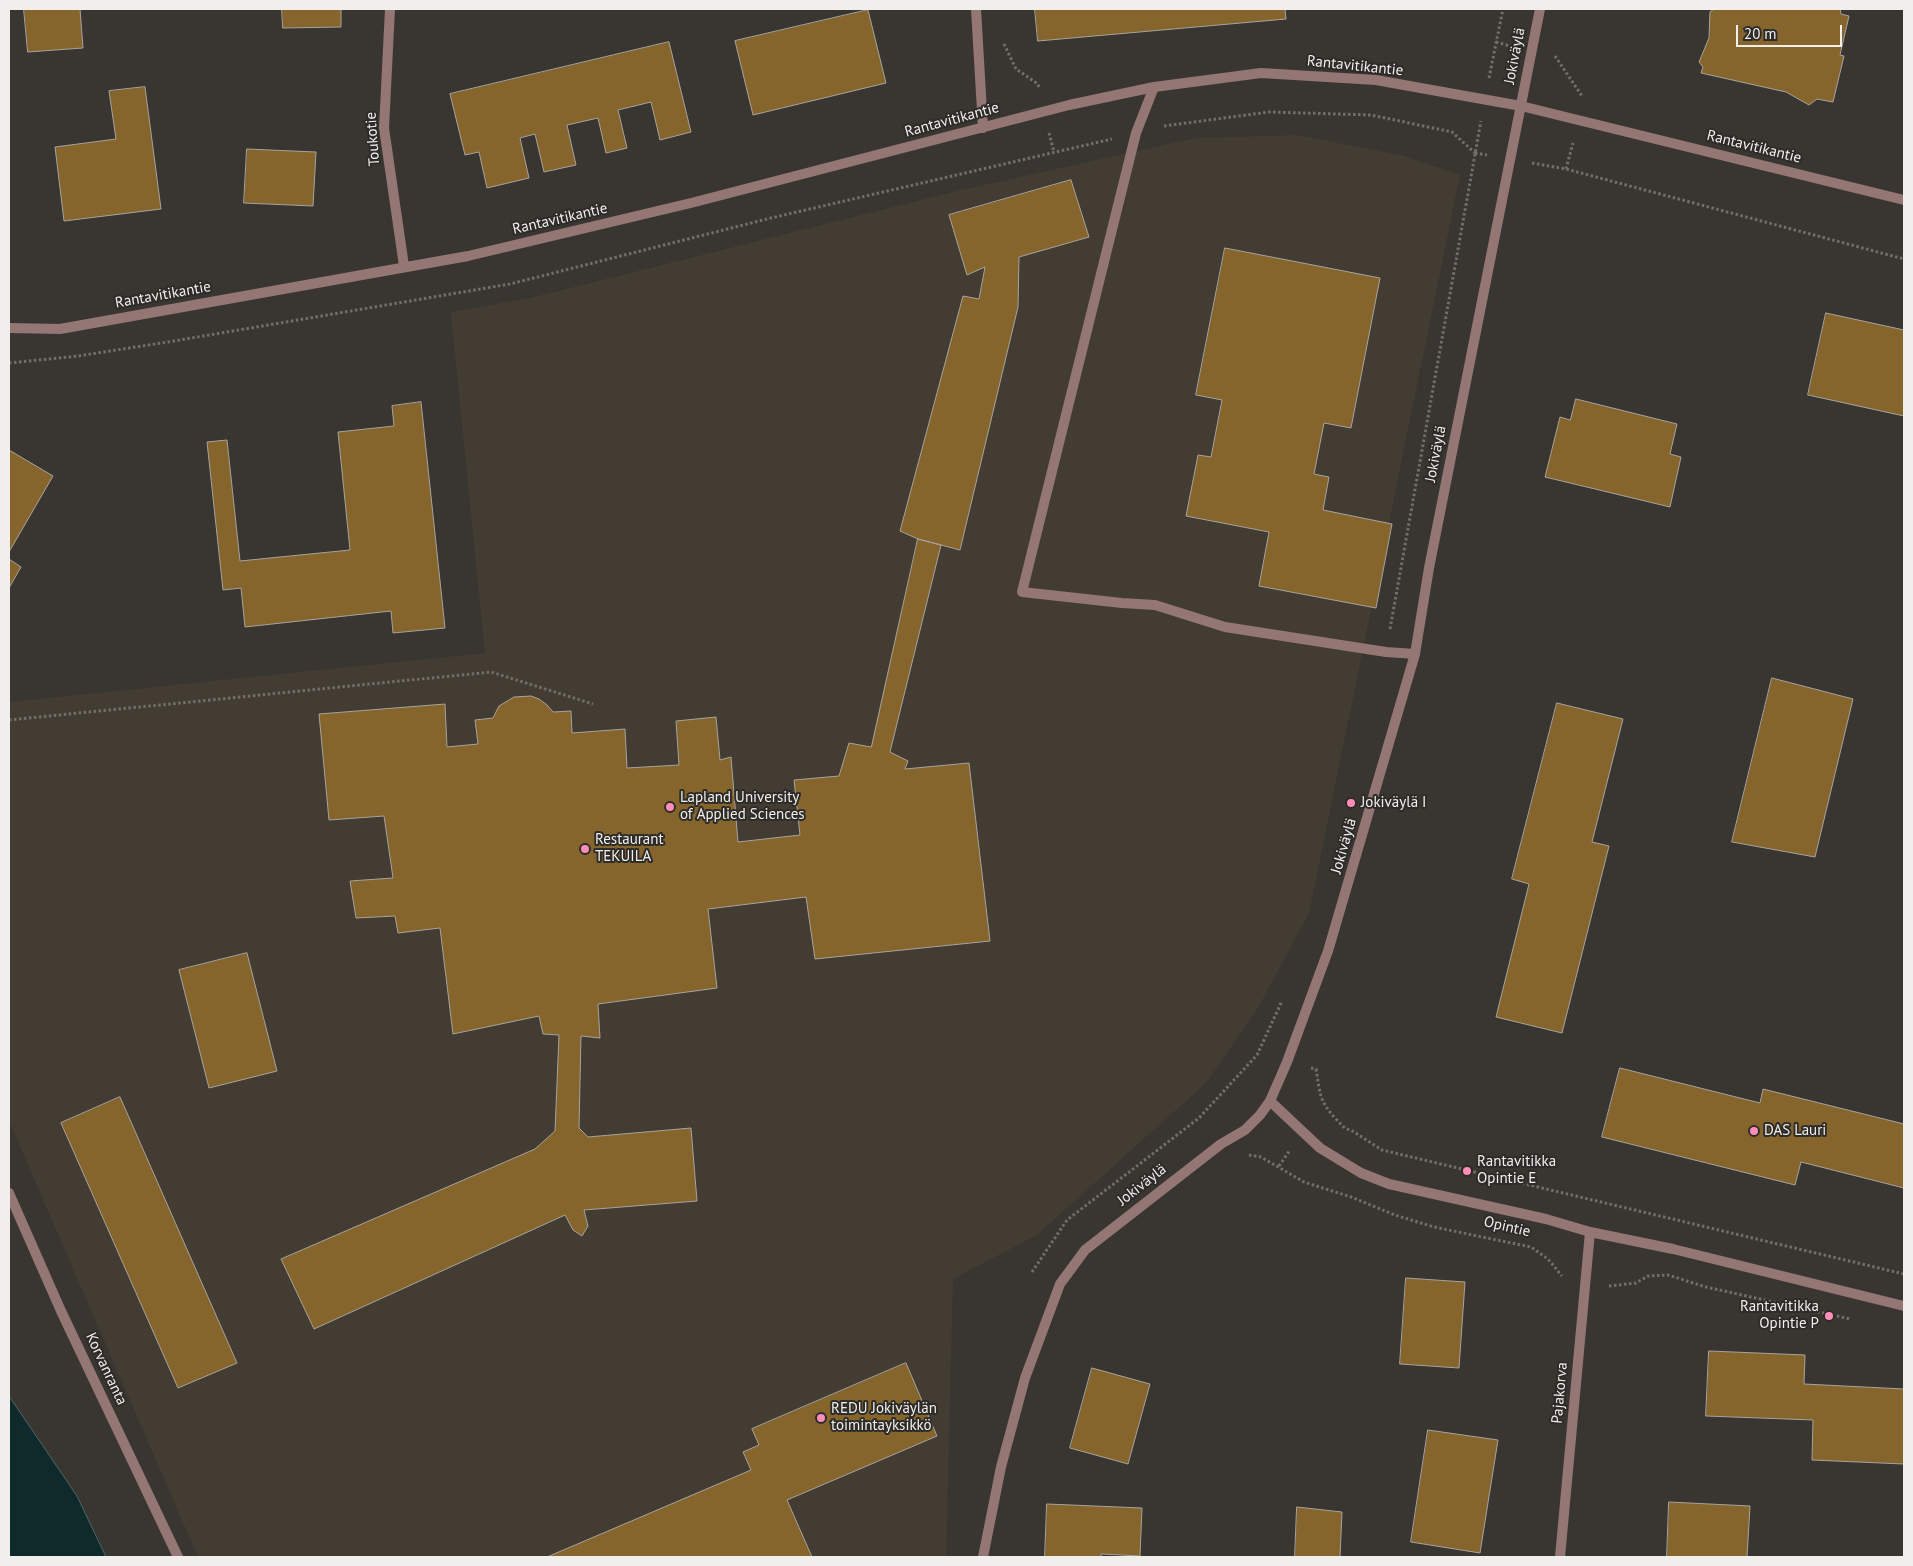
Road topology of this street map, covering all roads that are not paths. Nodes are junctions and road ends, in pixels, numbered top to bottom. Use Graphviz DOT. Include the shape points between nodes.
graph roads {
  1 [pos="390,9"];
  2 [pos="976,9"];
  3 [pos="1540,9"];
  4 [pos="1154,87"];
  5 [pos="1521,106"];
  6 [pos="983,128"];
  7 [pos="1904,200"];
  8 [pos="404,266"];
  9 [pos="9,328"];
  10 [pos="1416,654"];
  11 [pos="1270,1101"];
  12 [pos="9,1193"];
  13 [pos="1590,1232"];
  14 [pos="1904,1306"];
  15 [pos="178,1557"];
  16 [pos="983,1557"];
  17 [pos="1560,1557"];
  1 -- 8 [label="street, Toukotie" via="384,128"];
  2 -- 6 [label="street"];
  3 -- 5 [label="street, Jokiväylä"];
  4 -- 5 [label="street, Rantavitikantie" via="1260,73 1376,80"];
  4 -- 6 [label="street, Rantavitikantie"];
  4 -- 10 [label="street" via="1136,133 1022,592 1155,605 1225,627"];
  5 -- 7 [label="street, Rantavitikantie"];
  5 -- 10 [label="street, Jokiväylä" via="1429,568"];
  6 -- 8 [label="street, Rantavitikantie" via="691,203 468,256"];
  8 -- 9 [label="street, Rantavitikantie" via="60,329"];
  10 -- 11 [label="street, Jokiväylä" via="1328,952 1288,1062"];
  11 -- 13 [label="street, Opintie" via="1320,1148 1361,1173 1389,1184"];
  11 -- 16 [label="street, Jokiväylä" via="1245,1130 1221,1144 1085,1250 1060,1284 1025,1378 1000,1468"];
  12 -- 15 [label="street, Korvanranta" via="65,1320"];
  13 -- 14 [label="street, Opintie"];
  13 -- 17 [label="street, Pajakorva"];
}
